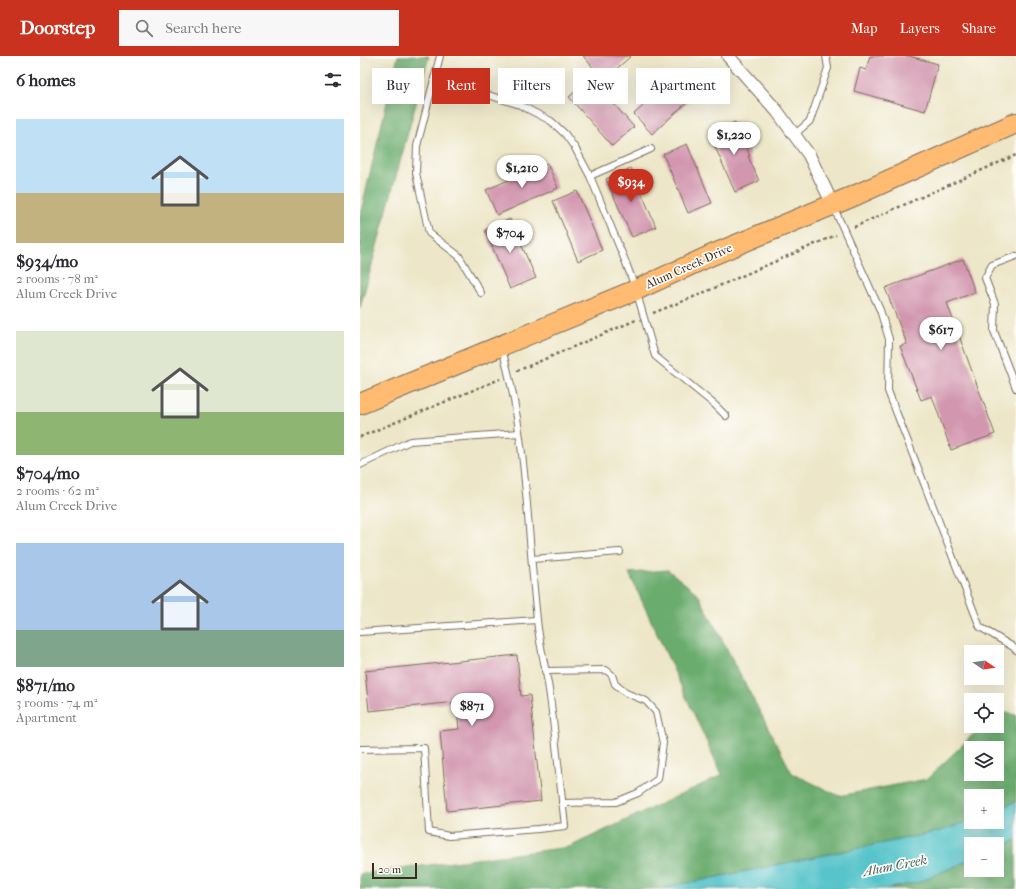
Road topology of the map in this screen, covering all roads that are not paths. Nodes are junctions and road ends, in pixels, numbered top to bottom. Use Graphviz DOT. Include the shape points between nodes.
graph roads {
  1 [pos="440,56"];
  2 [pos="728,56"];
  3 [pos="826,56"];
  4 [pos="437,68"];
  5 [pos="432,86"];
  6 [pos="490,96"];
  7 [pos="1016,123"];
  8 [pos="794,135"];
  9 [pos="651,150"];
  10 [pos="590,176"];
  11 [pos="833,205"];
  12 [pos="1016,256"];
  13 [pos="636,290"];
  14 [pos="481,293"];
  15 [pos="501,346"];
  16 [pos="1016,388"];
  17 [pos="360,404"];
  18 [pos="726,416"];
  19 [pos="520,433"];
  20 [pos="360,465"];
  21 [pos="620,552"];
  22 [pos="532,560"];
  23 [pos="537,620"];
  24 [pos="360,632"];
  25 [pos="1016,650"];
  26 [pos="545,671"];
  27 [pos="360,749"];
  28 [pos="562,803"];
  1 -- 4 [label="lane"];
  2 -- 8 [label="street" via="777,111"];
  3 -- 8 [label="lane" via="828,68 810,121"];
  5 -- 14 [label="lane" via="417,146 416,173 429,232 459,256"];
  6 -- 10 [label="lane" via="520,105 551,121 575,148"];
  7 -- 11 [label="main road, Alum Creek Drive"];
  8 -- 11 [label="street" via="809,155"];
  9 -- 10 [label="lane"];
  10 -- 13 [label="lane"];
  11 -- 13 [label="main road, Alum Creek Drive" via="712,255"];
  11 -- 25 [label="lane" via="880,310 889,339 888,391 980,628"];
  12 -- 16 [label="lane" via="992,266 985,278 995,304 994,331"];
  13 -- 15 [label="main road, Alum Creek Drive"];
  13 -- 18 [label="lane" via="654,356 716,405"];
  15 -- 17 [label="main road, Alum Creek Drive"];
  15 -- 19 [label="lane" via="510,375"];
  19 -- 20 [label="lane" via="410,441"];
  19 -- 22 [label="lane"];
  21 -- 22 [label="lane"];
  22 -- 23 [label="lane"];
  23 -- 24 [label="lane"];
  23 -- 26 [label="lane"];
  26 -- 28 [label="lane"];
  26 -- 28 [label="lane" via="606,670 612,675 615,684 626,693 646,701 656,712 663,743 658,779 638,793 616,802"];
  27 -- 28 [label="lane" via="424,748 429,832 449,836 565,826"];
}
